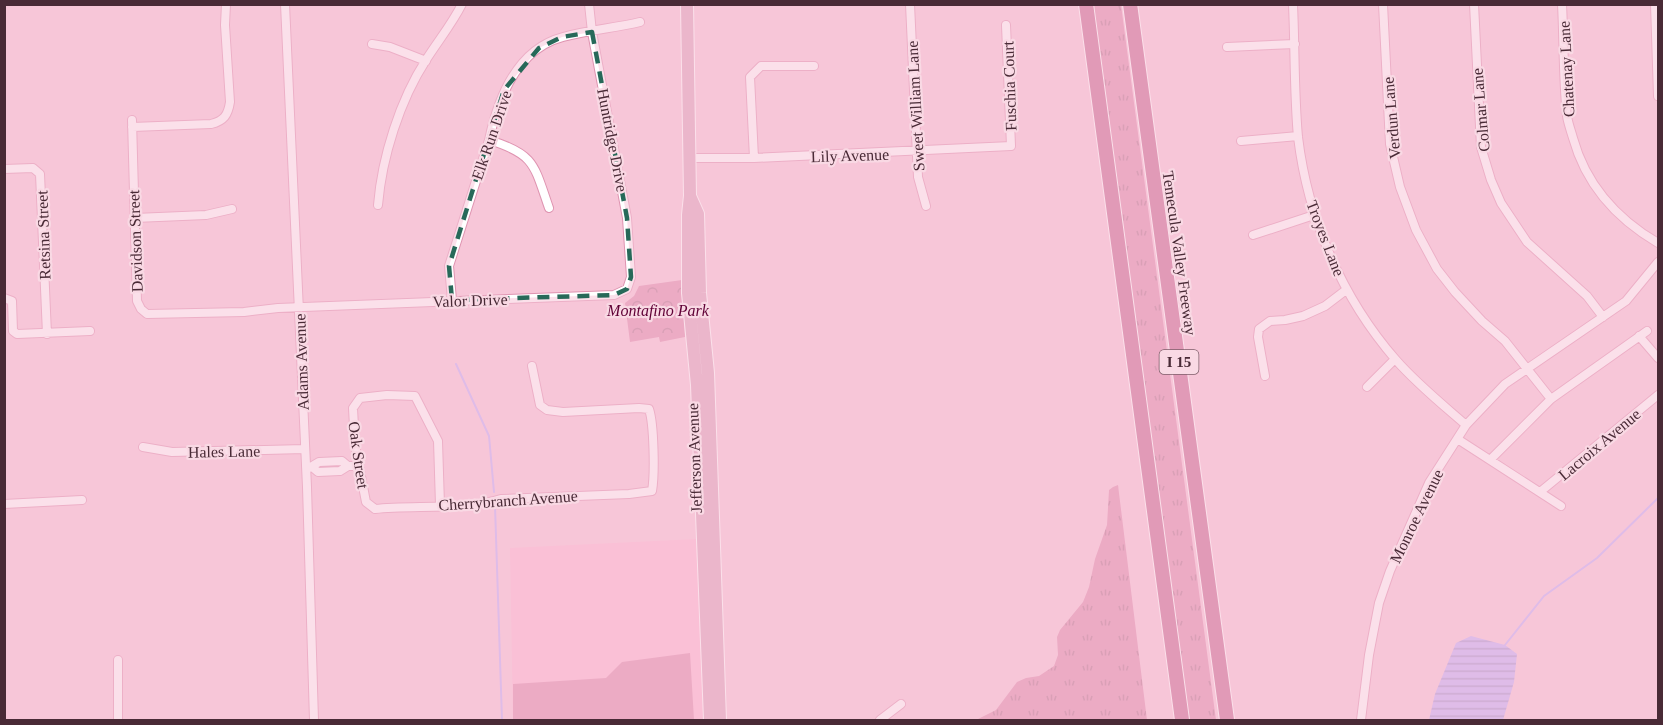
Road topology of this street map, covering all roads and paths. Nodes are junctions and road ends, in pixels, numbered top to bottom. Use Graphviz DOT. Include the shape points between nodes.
graph roads {
  1 [pos="226,4"];
  2 [pos="285,4"];
  3 [pos="462,4"];
  4 [pos="589,4"];
  5 [pos="687,4"];
  6 [pos="910,4"];
  7 [pos="1086,4"];
  8 [pos="1130,4"];
  9 [pos="1293,4"];
  10 [pos="1383,4"];
  11 [pos="1474,4"];
  12 [pos="1562,4"];
  13 [pos="1654,4"];
  14 [pos="640,22"];
  15 [pos="1006,25"];
  16 [pos="592,32"];
  17 [pos="1295,44"];
  18 [pos="372,45"];
  19 [pos="1227,48"];
  20 [pos="426,61"];
  21 [pos="814,66"];
  22 [pos="1659,96"];
  23 [pos="1298,136"];
  24 [pos="489,140"];
  25 [pos="1241,141"];
  26 [pos="1011,146"];
  27 [pos="917,152"];
  28 [pos="688,158"];
  29 [pos="754,158"];
  30 [pos="4,169"];
  31 [pos="690,196"];
  32 [pos="378,205"];
  33 [pos="926,206"];
  34 [pos="232,208"];
  35 [pos="549,208"];
  36 [pos="1314,215"];
  37 [pos="135,218"];
  38 [pos="1252,235"];
  39 [pos="1659,243"];
  40 [pos="1659,262"];
  41 [pos="631,277"];
  42 [pos="1346,290"];
  43 [pos="4,298"];
  44 [pos="452,300"];
  45 [pos="299,307"];
  46 [pos="1603,317"];
  47 [pos="90,331"];
  48 [pos="47,334"];
  49 [pos="1659,358"];
  50 [pos="1395,359"];
  51 [pos="532,366"];
  52 [pos="1527,367"];
  53 [pos="1265,376"];
  54 [pos="697,385"];
  55 [pos="1367,387"];
  56 [pos="1659,395"];
  57 [pos="1551,399"];
  58 [pos="1466,425"];
  59 [pos="1459,440"];
  60 [pos="143,447"];
  61 [pos="305,448"];
  62 [pos="1490,460"];
  63 [pos="331,461"];
  64 [pos="348,466"];
  65 [pos="359,466"];
  66 [pos="309,468"];
  67 [pos="332,471"];
  68 [pos="712,487"];
  69 [pos="1540,492"];
  70 [pos="82,500"];
  71 [pos="366,502"];
  72 [pos="4,504"];
  73 [pos="440,505"];
  74 [pos="1561,506"];
  75 [pos="118,660"];
  76 [pos="901,704"];
  77 [pos="118,720"];
  78 [pos="314,720"];
  79 [pos="710,720"];
  80 [pos="720,720"];
  81 [pos="880,720"];
  82 [pos="1182,720"];
  83 [pos="1227,720"];
  84 [pos="1361,720"];
  1 -- 37 [label="street, Davidson Street" via="229,112 211,124 132,124"];
  2 -- 45 [label="street, Adams Avenue"];
  3 -- 20 [label="street"];
  4 -- 16 [label="street, Huntridge Drive"];
  5 -- 28 [label="main road, Jefferson Avenue"];
  6 -- 27 [label="street, Sweet William Lane"];
  7 -- 82 [label="highway, I 15"];
  8 -- 83 [label="highway, Temecula Valley Freeway / I 15"];
  9 -- 17 [label="street, Troyes Lane"];
  10 -- 52 [label="street, Verdun Lane" via="1390,144 1416,230 1455,292"];
  11 -- 46 [label="street, Colmar Lane" via="1480,147 1491,180 1527,242 1587,296"];
  12 -- 39 [label="street, Chatenay Lane" via="1567,118 1575,146 1601,196 1622,217"];
  13 -- 22 [label="street"];
  14 -- 16 [label="street, Elk Run Drive"];
  15 -- 26 [label="street, Fuschia Court"];
  16 -- 24 [label="street, Elk Run Drive" via="562,37 539,48 520,65 504,90"];
  16 -- 41 [label="street, Huntridge Drive" via="624,194"];
  17 -- 19 [label="street"];
  17 -- 23 [label="street, Troyes Lane"];
  18 -- 20 [label="street" via="390,47"];
  20 -- 32 [label="street" via="405,99 384,166"];
  21 -- 29 [label="street" via="761,66 750,77"];
  23 -- 25 [label="street"];
  23 -- 36 [label="street, Troyes Lane"];
  24 -- 35 [label="street" via="521,153 534,166"];
  24 -- 44 [label="street, Elk Run Drive" via="449,266"];
  26 -- 27 [label="street, Lily Avenue"];
  27 -- 29 [label="street, Lily Avenue"];
  27 -- 33 [label="street, Sweet William Lane" via="918,177"];
  28 -- 29 [label="street, Lily Avenue"];
  28 -- 31 [label="main road, Jefferson Avenue"];
  30 -- 48 [label="street, Retsina Street" via="33,168 40,174"];
  31 -- 54 [label="main road, Jefferson Avenue" via="688,292"];
  31 -- 68 [label="main road, Jefferson Avenue" via="698,214"];
  34 -- 37 [label="street" via="206,215"];
  36 -- 38 [label="street"];
  36 -- 42 [label="street, Troyes Lane"];
  37 -- 45 [label="street, Davidson Street" via="137,301 147,314"];
  40 -- 46 [label="street, Monroe Avenue" via="1626,301"];
  41 -- 44 [label="street, Valor Drive" via="627,289 614,295"];
  42 -- 50 [label="street, Troyes Lane"];
  42 -- 53 [label="street" via="1303,316 1270,321 1258,329"];
  43 -- 48 [label="street" via="12,301 13,331"];
  44 -- 45 [label="street, Valor Drive"];
  45 -- 61 [label="street, Adams Avenue"];
  46 -- 52 [label="street, Monroe Avenue"];
  47 -- 48 [label="street"];
  49 -- 57 [label="street" via="1643,333"];
  50 -- 55 [label="street"];
  50 -- 58 [label="street, Troyes Lane"];
  51 -- 73 [label="street, Cherrybranch Avenue" via="540,405 547,410 649,409 652,491"];
  52 -- 57 [label="street, Verdun Lane"];
  52 -- 58 [label="street, Monroe Avenue"];
  54 -- 68 [label="main road" via="703,405 706,477"];
  54 -- 79 [label="main road, Jefferson Avenue"];
  56 -- 69 [label="street, Lacroix Avenue"];
  57 -- 62 [label="street"];
  58 -- 59 [label="street, Monroe Avenue"];
  59 -- 62 [label="street"];
  59 -- 84 [label="street, Monroe Avenue" via="1429,483 1389,571 1378,603"];
  60 -- 61 [label="street, Hales Lane" via="172,452"];
  61 -- 66 [label="street, Adams Avenue"];
  62 -- 69 [label="street"];
  63 -- 64 [label="street" via="342,461"];
  63 -- 66 [label="street"];
  63 -- 67 [label="street"];
  64 -- 65 [label="street"];
  64 -- 67 [label="street"];
  65 -- 71 [label="street, Oak Street"];
  65 -- 73 [label="street, Oak Street" via="352,408 360,398 415,396 438,441"];
  66 -- 67 [label="street"];
  66 -- 78 [label="street, Adams Avenue"];
  68 -- 80 [label="main road, Jefferson Avenue"];
  69 -- 74 [label="street"];
  70 -- 72 [label="street"];
  71 -- 73 [label="street, Cherrybranch Avenue" via="375,509"];
  75 -- 77 [label="street"];
  76 -- 81 [label="street"];
}
